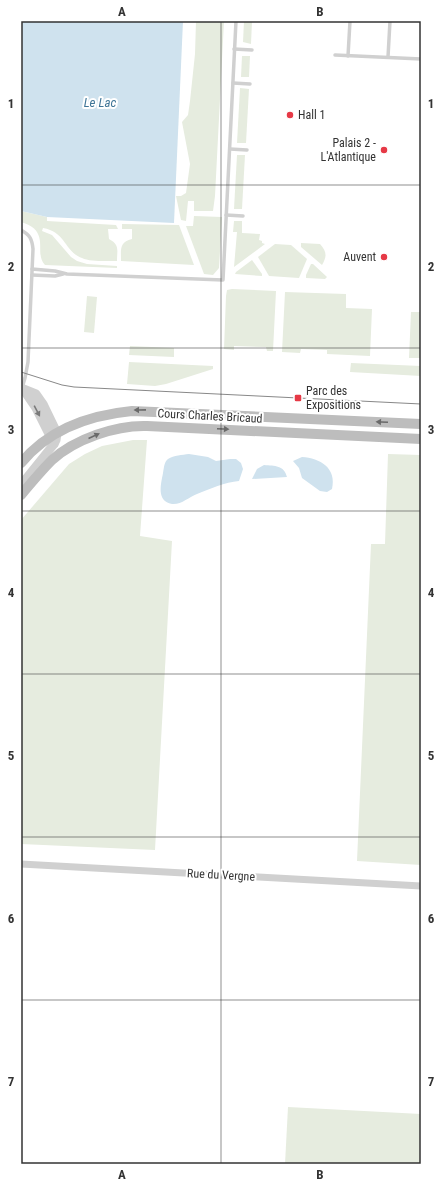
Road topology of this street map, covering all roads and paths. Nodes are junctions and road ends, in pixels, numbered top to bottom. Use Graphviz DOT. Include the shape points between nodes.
graph roads {
  1 [pos="236,21"];
  2 [pos="350,21"];
  3 [pos="390,21"];
  4 [pos="234,49"];
  5 [pos="252,50"];
  6 [pos="335,55"];
  7 [pos="348,56"];
  8 [pos="388,57"];
  9 [pos="421,59"];
  10 [pos="233,82"];
  11 [pos="250,84"];
  12 [pos="230,149"];
  13 [pos="247,150"];
  14 [pos="226,215"];
  15 [pos="243,216"];
  16 [pos="21,230"];
  17 [pos="32,269"];
  18 [pos="64,274"];
  19 [pos="32,275"];
  20 [pos="21,388"];
  21 [pos="421,424"];
  22 [pos="54,438"];
  23 [pos="421,439"];
  24 [pos="60,454"];
  25 [pos="21,462"];
  26 [pos="21,485"];
  27 [pos="21,495"];
  28 [pos="21,864"];
  29 [pos="421,886"];
  1 -- 4 [label="lane"];
  2 -- 7 [label="lane"];
  3 -- 8 [label="lane"];
  4 -- 5 [label="lane"];
  4 -- 10 [label="lane"];
  6 -- 7 [label="lane"];
  7 -- 8 [label="lane"];
  8 -- 9 [label="lane"];
  10 -- 11 [label="lane"];
  10 -- 12 [label="lane"];
  12 -- 13 [label="lane"];
  12 -- 14 [label="lane"];
  14 -- 15 [label="lane"];
  14 -- 18 [label="lane" via="223,280"];
  16 -- 17 [label="lane" via="32,241"];
  17 -- 18 [label="lane"];
  17 -- 19 [label="lane"];
  18 -- 19 [label="lane"];
  19 -- 20 [label="lane" via="28,362"];
  20 -- 22 [label="street" via="36,394 43,404"];
  21 -- 22 [label="main road, Cours Charles Bricaud, one-way" via="132,410 74,424"];
  22 -- 24 [label="street"];
  22 -- 25 [label="main road, Cours Charles Bricaud" via="30,452"];
  22 -- 26 [label="street"];
  24 -- 23 [label="main road, Cours Charles Bricaud, one-way" via="102,433 126,426"];
  24 -- 27 [label="main road, Cours Charles Bricaud"];
  28 -- 29 [label="street, Rue du Vergne"];
}
